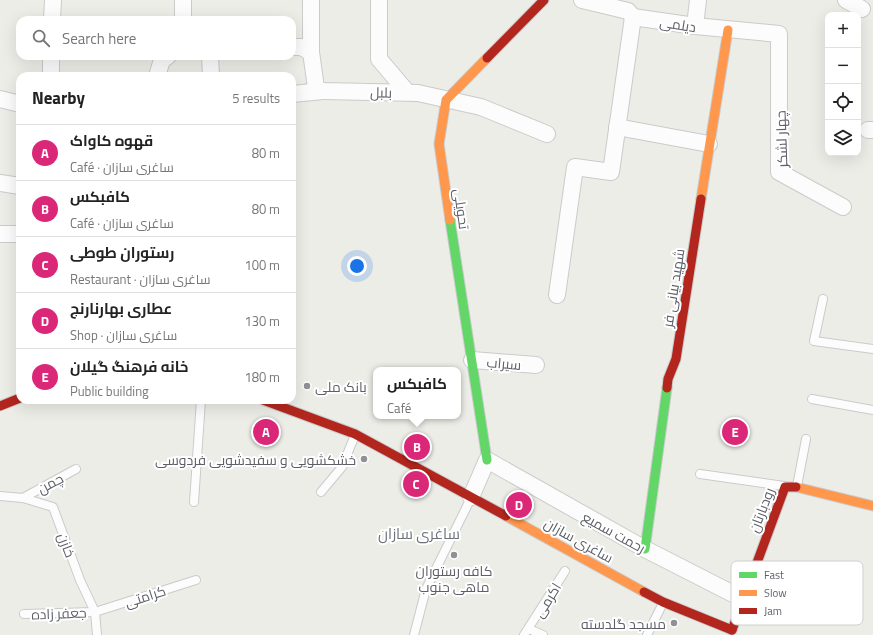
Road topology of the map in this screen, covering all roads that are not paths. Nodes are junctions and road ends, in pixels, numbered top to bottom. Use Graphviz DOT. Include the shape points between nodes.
graph roads {
  1 [pos="53,0"];
  2 [pos="183,0"];
  3 [pos="311,0"];
  4 [pos="379,0"];
  5 [pos="544,0"];
  6 [pos="582,0"];
  7 [pos="698,0"];
  8 [pos="846,0"];
  9 [pos="862,10"];
  10 [pos="52,16"];
  11 [pos="183,16"];
  12 [pos="633,16"];
  13 [pos="695,26"];
  14 [pos="728,30"];
  15 [pos="779,34"];
  16 [pos="296,47"];
  17 [pos="311,55"];
  18 [pos="52,60"];
  19 [pos="162,60"];
  20 [pos="210,60"];
  21 [pos="51,72"];
  22 [pos="158,72"];
  23 [pos="211,72"];
  24 [pos="320,89"];
  25 [pos="407,92"];
  26 [pos="296,93"];
  27 [pos="0,99"];
  28 [pos="446,100"];
  29 [pos="16,103"];
  30 [pos="617,127"];
  31 [pos="546,134"];
  32 [pos="709,144"];
  33 [pos="0,183"];
  34 [pos="16,185"];
  35 [pos="843,207"];
  36 [pos="0,234"];
  37 [pos="16,234"];
  38 [pos="557,295"];
  39 [pos="823,299"];
  40 [pos="873,349"];
  41 [pos="472,360"];
  42 [pos="536,365"];
  43 [pos="812,399"];
  44 [pos="16,400"];
  45 [pos="201,404"];
  46 [pos="277,404"];
  47 [pos="0,406"];
  48 [pos="873,410"];
  49 [pos="355,434"];
  50 [pos="806,439"];
  51 [pos="487,460"];
  52 [pos="76,469"];
  53 [pos="700,474"];
  54 [pos="785,486"];
  55 [pos="797,486"];
  56 [pos="321,492"];
  57 [pos="0,496"];
  58 [pos="471,497"];
  59 [pos="23,498"];
  60 [pos="194,502"];
  61 [pos="873,506"];
  62 [pos="645,549"];
  63 [pos="757,561"];
  64 [pos="565,571"];
  65 [pos="196,580"];
  66 [pos="731,593"];
  67 [pos="663,602"];
  68 [pos="94,612"];
  69 [pos="24,614"];
  70 [pos="526,632"];
  71 [pos="734,632"];
  72 [pos="97,635"];
  73 [pos="414,635"];
  74 [pos="544,635"];
  75 [pos="647,635"];
  1 -- 10 [label="street"];
  2 -- 11 [label="street"];
  3 -- 17 [label="street"];
  4 -- 25 [label="street" via="379,59"];
  5 -- 28 [label="street"];
  6 -- 12 [label="street, دیلمی" via="628,10"];
  7 -- 13 [label="street"];
  8 -- 9 [label="street"];
  12 -- 13 [label="street, دیلمی"];
  12 -- 30 [label="street"];
  13 -- 14 [label="street, دیلمی"];
  14 -- 15 [label="street, دیلمی"];
  14 -- 32 [label="street, شهید بیانی فر"];
  15 -- 35 [label="street, چهار لشکر" via="779,172"];
  16 -- 17 [label="street" via="311,52"];
  17 -- 24 [label="street"];
  18 -- 21 [label="street"];
  19 -- 22 [label="street"];
  20 -- 23 [label="street"];
  24 -- 25 [label="street, بلبل"];
  24 -- 26 [label="street, بلبل"];
  25 -- 28 [label="street, بلبل"];
  27 -- 29 [label="street"];
  28 -- 31 [label="street, بلبل" via="481,107"];
  28 -- 41 [label="street, تحویلی" via="439,144"];
  30 -- 32 [label="street"];
  30 -- 38 [label="street" via="611,172 575,167"];
  32 -- 62 [label="street, شهید بیانی فر" via="676,359 668,379"];
  33 -- 34 [label="street"];
  36 -- 37 [label="street"];
  39 -- 40 [label="lane" via="814,341"];
  41 -- 42 [label="street, سیراب"];
  41 -- 51 [label="street, تحویلی"];
  43 -- 48 [label="lane"];
  44 -- 47 [label="street"];
  45 -- 60 [label="lane"];
  46 -- 49 [label="street, ساغری سازان"];
  49 -- 56 [label="lane" via="342,467"];
  49 -- 58 [label="street, ساغری سازان"];
  50 -- 55 [label="lane"];
  51 -- 58 [label="street"];
  51 -- 62 [label="street, رحمت سمیع"];
  52 -- 59 [label="lane, چمن"];
  53 -- 54 [label="lane"];
  54 -- 55 [label="street, رودبارتان"];
  54 -- 63 [label="street, رودبارتان"];
  55 -- 61 [label="street, رودبارتان"];
  57 -- 59 [label="lane, خازن"];
  58 -- 67 [label="street, ساغری سازان"];
  58 -- 73 [label="lane" via="426,589"];
  59 -- 68 [label="lane, خازن" via="53,507"];
  62 -- 66 [label="street, رحمت سمیع"];
  64 -- 70 [label="lane, اکرمی"];
  65 -- 68 [label="lane, کرامتی"];
  67 -- 71 [label="street, ساغری سازان"];
  67 -- 75 [label="lane"];
  68 -- 69 [label="lane, جعفر زاده"];
  68 -- 72 [label="lane, خازن"];
  70 -- 74 [label="lane, اکرمی"];
}
